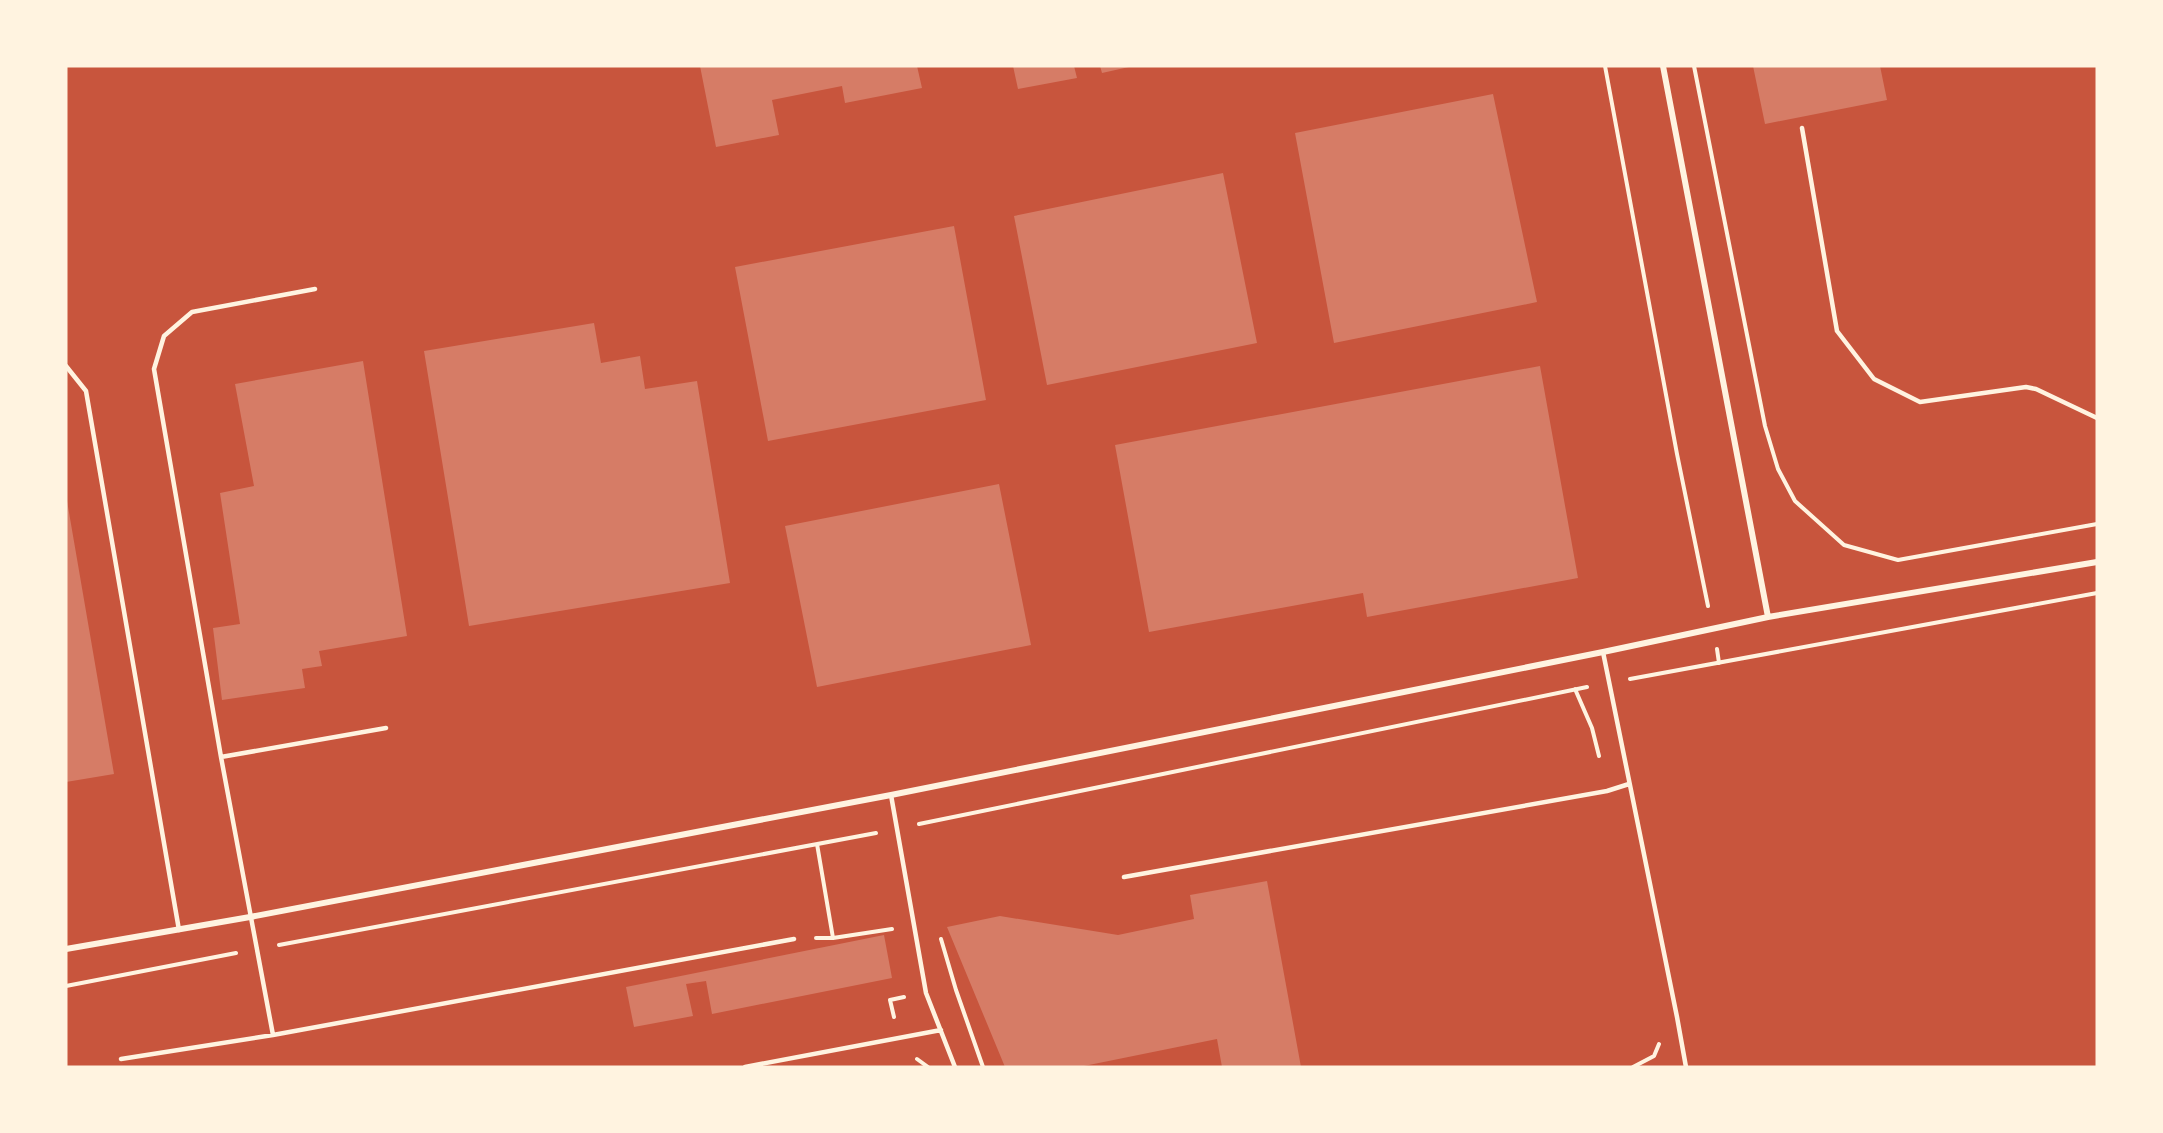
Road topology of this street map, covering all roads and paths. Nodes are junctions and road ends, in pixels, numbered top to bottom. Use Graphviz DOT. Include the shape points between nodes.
graph roads {
  1 [pos="1605,66"];
  2 [pos="1663,66"];
  3 [pos="1694,66"];
  4 [pos="1802,128"];
  5 [pos="315,289"];
  6 [pos="66,366"];
  7 [pos="2097,418"];
  8 [pos="2097,524"];
  9 [pos="2097,562"];
  10 [pos="2097,593"];
  11 [pos="1768,617"];
  12 [pos="1713,627"];
  13 [pos="1603,652"];
  14 [pos="386,728"];
  15 [pos="221,757"];
  16 [pos="1629,784"];
  17 [pos="891,795"];
  18 [pos="817,844"];
  19 [pos="1124,877"];
  20 [pos="250,917"];
  21 [pos="179,930"];
  22 [pos="833,938"];
  23 [pos="794,939"];
  24 [pos="66,950"];
  25 [pos="941,1030"];
  26 [pos="273,1035"];
  27 [pos="1662,1039"];
  28 [pos="121,1059"];
  29 [pos="745,1067"];
  30 [pos="955,1067"];
  31 [pos="1634,1067"];
  32 [pos="1686,1067"];
  1 -- 12 [label="path"];
  2 -- 11 [label="street"];
  3 -- 8 [label="path" via="1765,426 1795,501 1844,545 1898,560"];
  4 -- 7 [label="lane" via="1837,331 1874,379 1920,402 2026,387"];
  5 -- 15 [label="lane" via="192,312 164,336 154,369"];
  6 -- 21 [label="lane" via="86,391"];
  9 -- 11 [label="street"];
  10 -- 12 [label="path" via="1719,663"];
  11 -- 12 [label="street"];
  12 -- 13 [label="street"];
  13 -- 16 [label="lane"];
  13 -- 17 [label="street"];
  14 -- 15 [label="lane"];
  15 -- 20 [label="lane"];
  16 -- 19 [label="lane"];
  16 -- 32 [label="lane"];
  17 -- 20 [label="street"];
  17 -- 25 [label="lane" via="927,993"];
  18 -- 22 [label="path"];
  20 -- 21 [label="street"];
  20 -- 26 [label="lane"];
  21 -- 24 [label="street"];
  23 -- 26 [label="lane"];
  25 -- 29 [label="lane"];
  25 -- 30 [label="lane"];
  26 -- 28 [label="lane"];
  27 -- 31 [label="path" via="1654,1056"];
}
